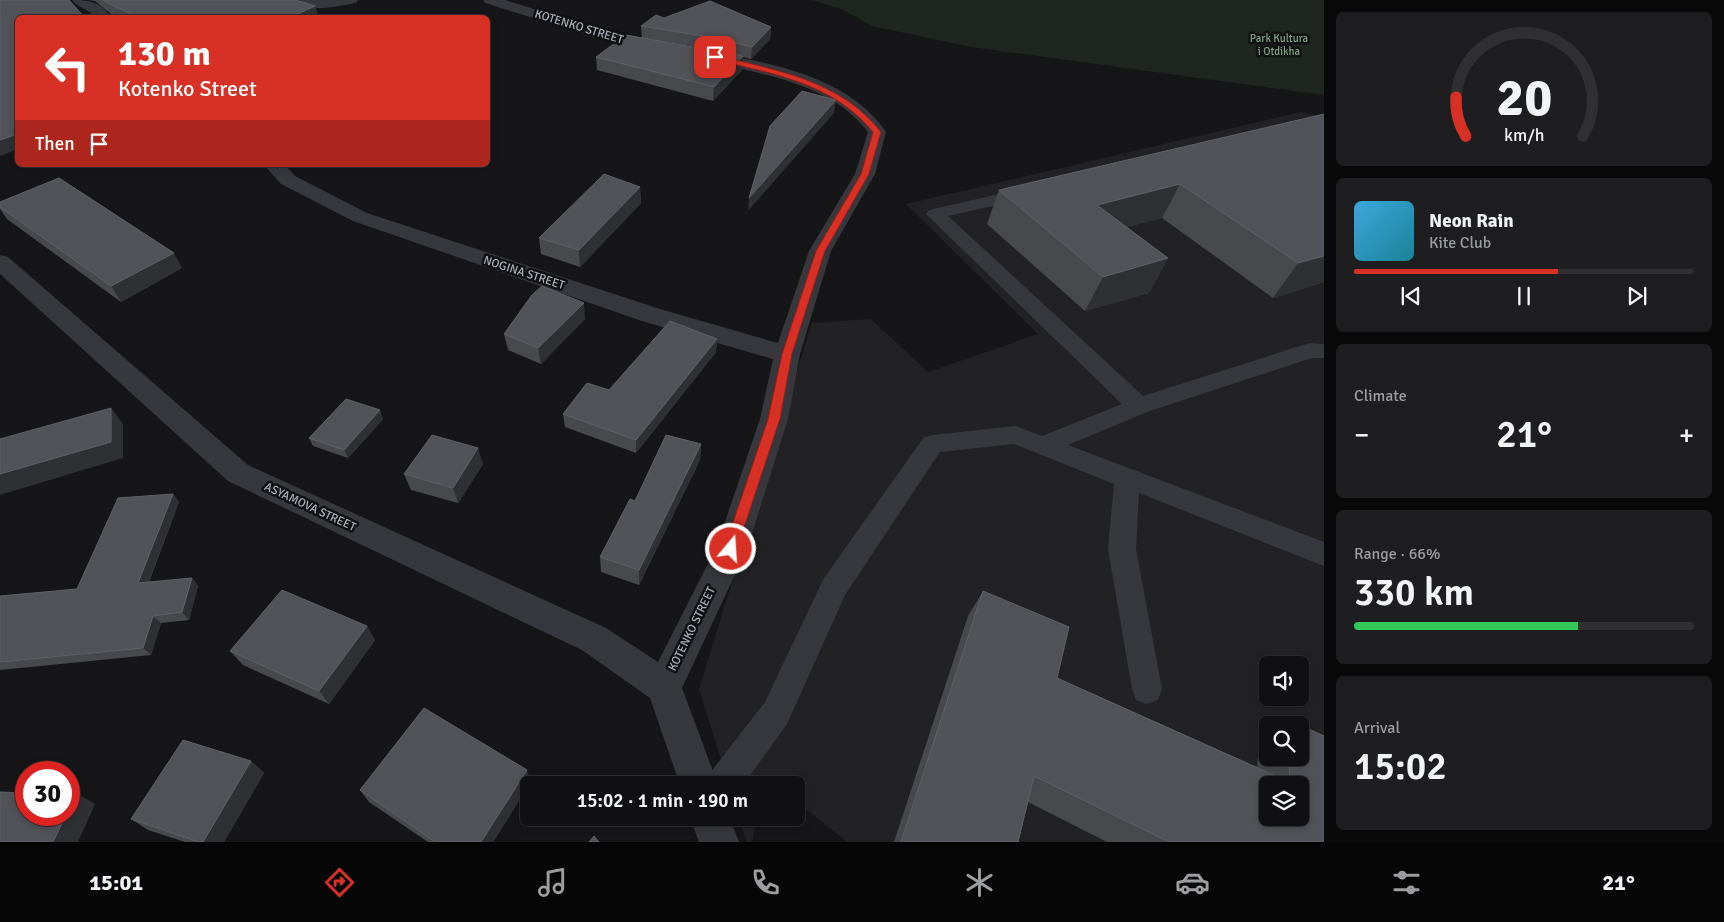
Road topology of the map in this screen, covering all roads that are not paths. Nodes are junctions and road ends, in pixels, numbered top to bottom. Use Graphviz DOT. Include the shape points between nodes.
graph roads {
  1 [pos="79,0"];
  2 [pos="306,0"];
  3 [pos="350,0"];
  4 [pos="490,0"];
  5 [pos="102,15"];
  6 [pos="276,167"];
  7 [pos="1040,189"];
  8 [pos="0,262"];
  9 [pos="1324,351"];
  10 [pos="787,354"];
  11 [pos="1139,406"];
  12 [pos="1042,446"];
  13 [pos="1127,478"];
  14 [pos="1324,554"];
  15 [pos="664,686"];
  16 [pos="1147,689"];
  17 [pos="696,776"];
  18 [pos="729,776"];
  19 [pos="713,826"];
  20 [pos="719,842"];
  1 -- 5 [label="street" via="96,8"];
  2 -- 3 [label="street" via="318,4"];
  4 -- 10 [label="street, KOTENKO STREET" via="623,41 715,57 800,79 840,98 862,114 877,132 865,174 820,251"];
  6 -- 10 [label="street, NOGINA STREET" via="288,180 360,217 651,315"];
  7 -- 11 [label="lane" via="935,214"];
  8 -- 15 [label="street, ASYAMOVA STREET" via="238,473 594,639"];
  9 -- 11 [label="lane" via="1311,350"];
  10 -- 15 [label="street, KOTENKO STREET" via="774,419 731,549"];
  11 -- 12 [label="lane"];
  12 -- 13 [label="lane"];
  12 -- 18 [label="lane" via="1016,435 933,444 834,587 776,713"];
  13 -- 14 [label="lane"];
  13 -- 16 [label="lane" via="1122,549"];
  15 -- 17 [label="street, KOTENKO STREET"];
  19 -- 20 [label="street"];
}
